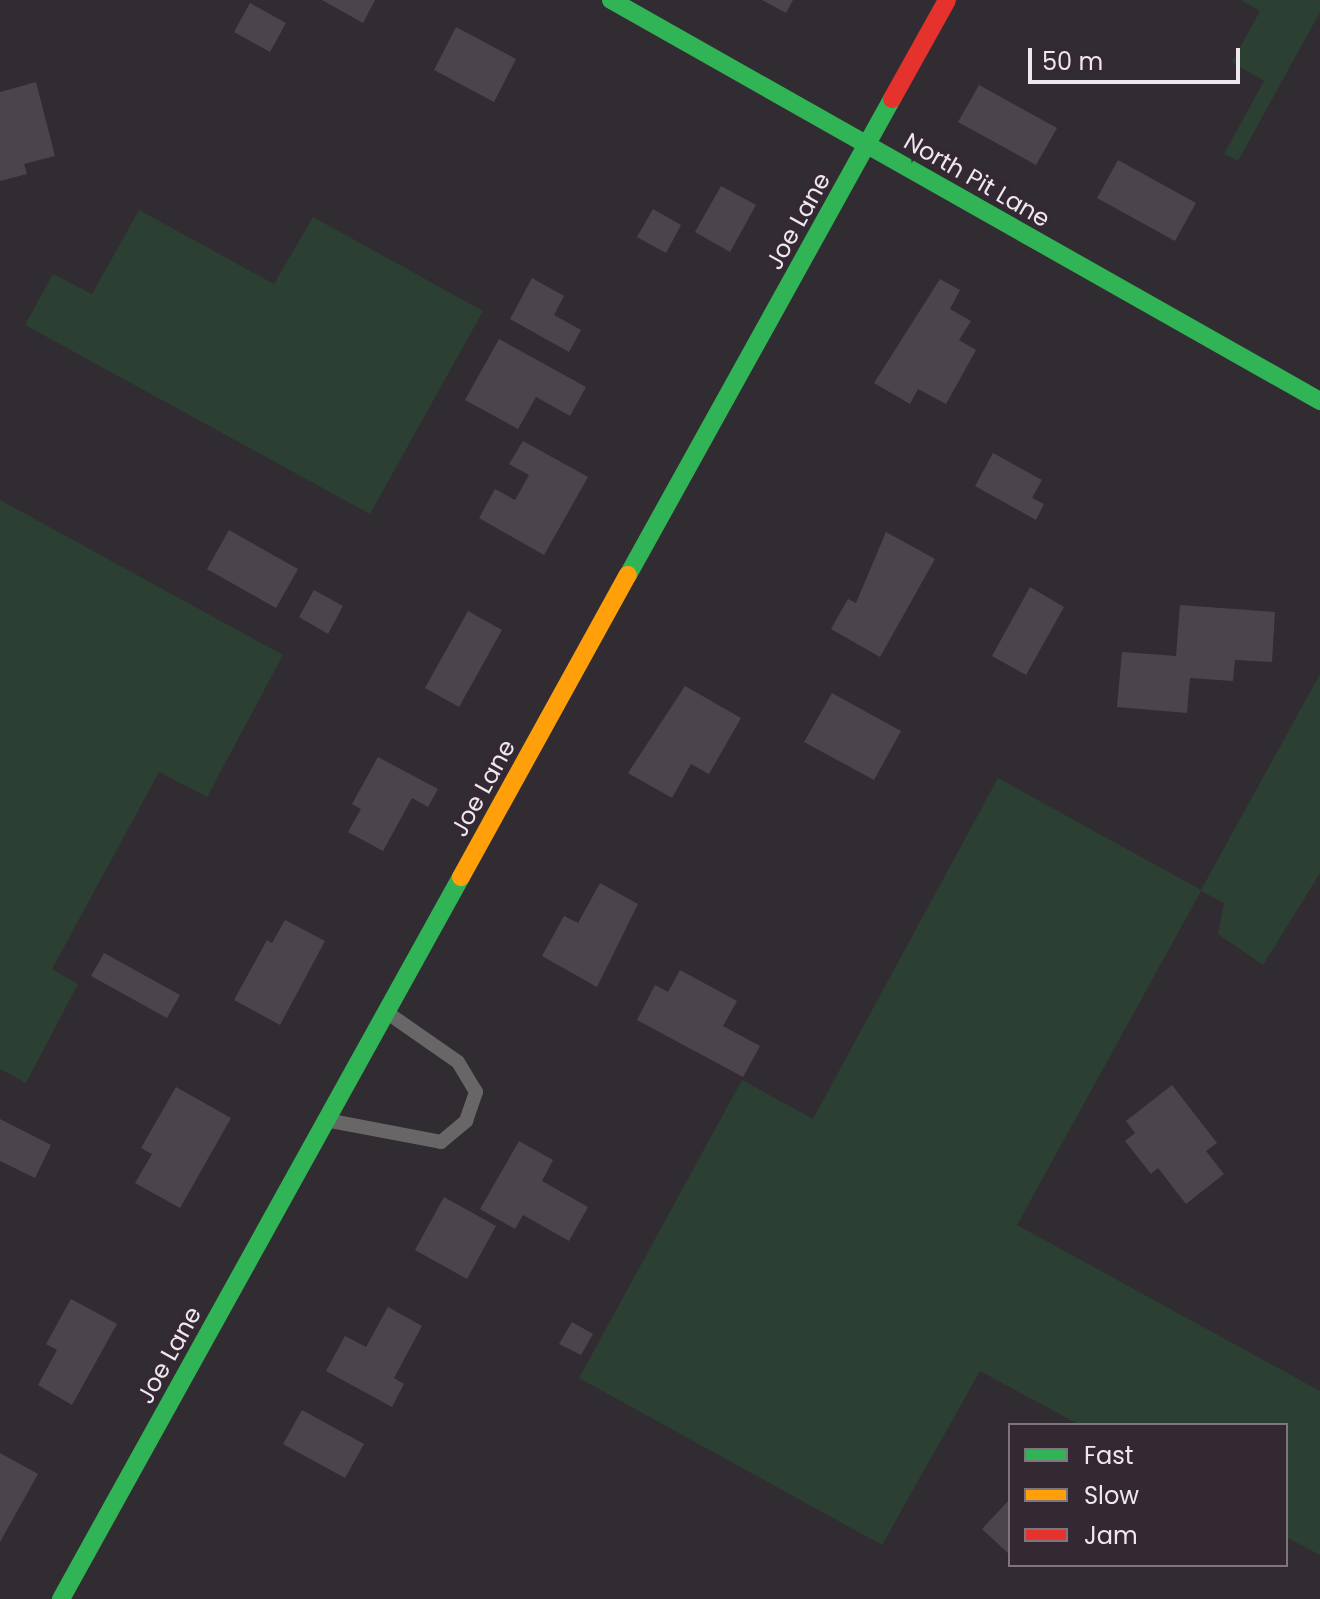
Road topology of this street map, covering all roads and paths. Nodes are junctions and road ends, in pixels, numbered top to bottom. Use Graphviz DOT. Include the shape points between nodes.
graph roads {
  1 [pos="611,0"];
  2 [pos="947,0"];
  3 [pos="867,145"];
  4 [pos="1320,401"];
  5 [pos="386,1013"];
  6 [pos="327,1119"];
  7 [pos="61,1599"];
  1 -- 3 [label="street, North Pit Lane"];
  2 -- 3 [label="street, Joe Lane"];
  3 -- 4 [label="street, North Pit Lane"];
  3 -- 5 [label="street, Joe Lane"];
  5 -- 6 [label="street, Joe Lane"];
  5 -- 6 [label="lane" via="458,1062 476,1092 466,1121 441,1142"];
  6 -- 7 [label="street, Joe Lane"];
}
